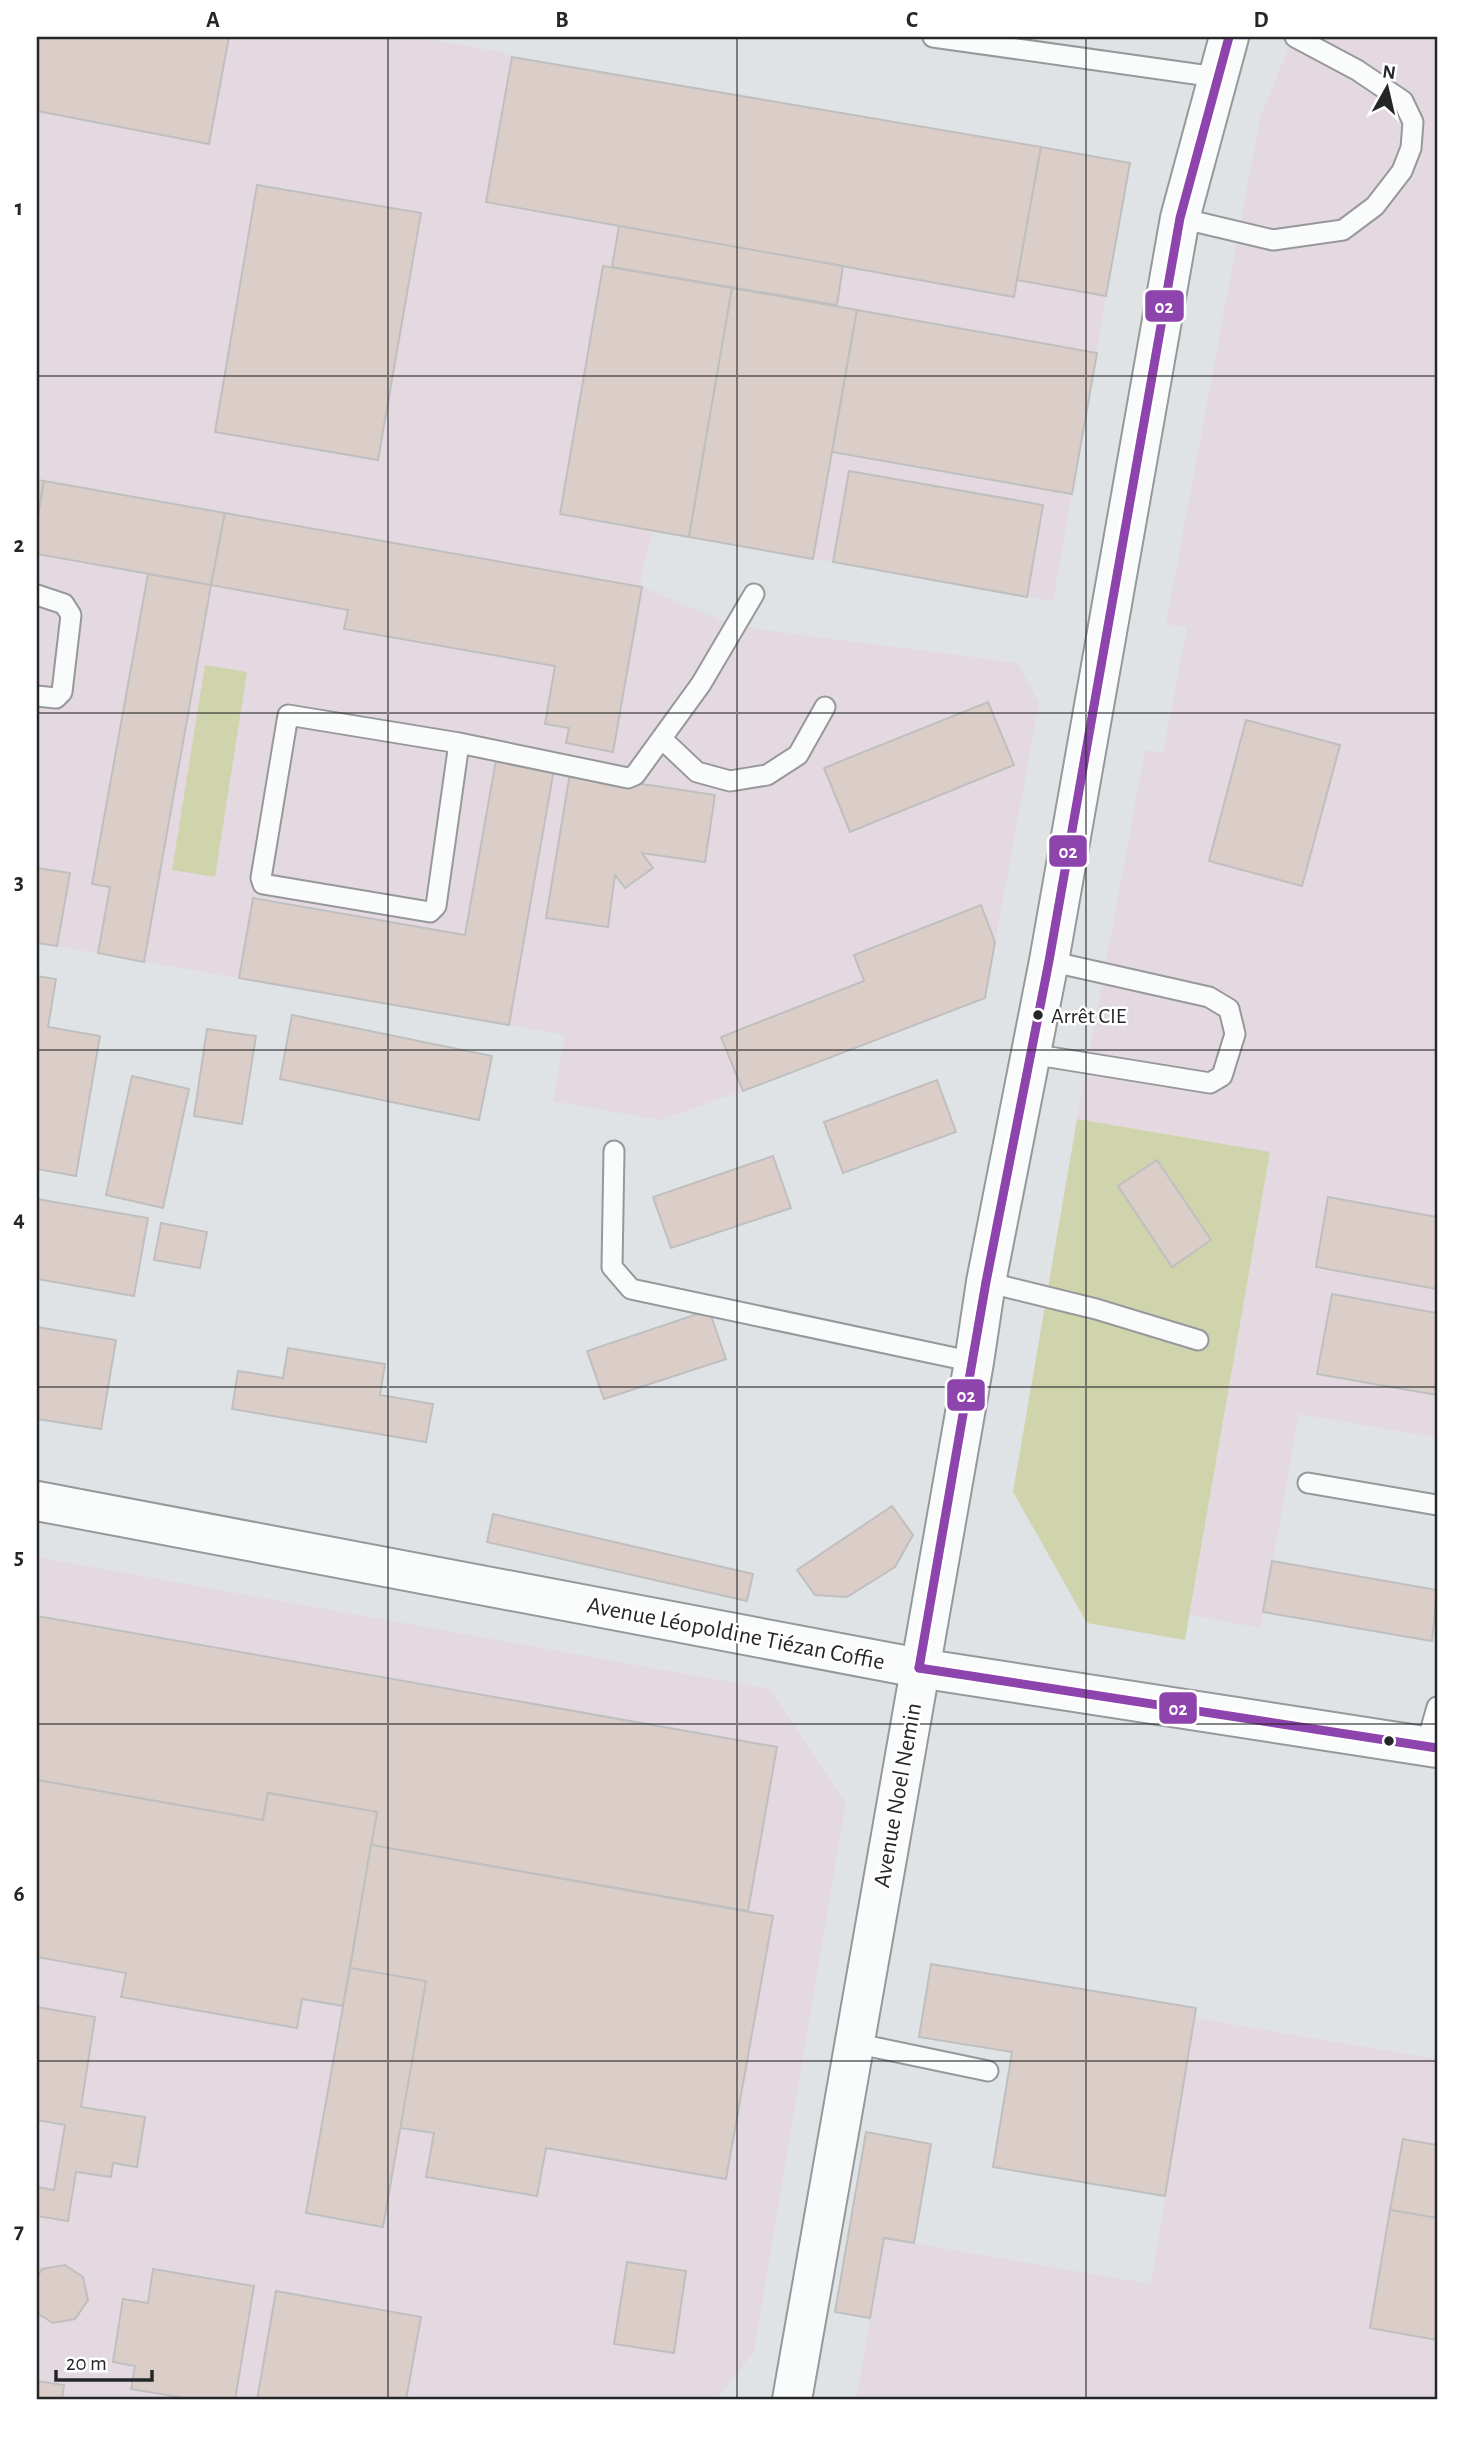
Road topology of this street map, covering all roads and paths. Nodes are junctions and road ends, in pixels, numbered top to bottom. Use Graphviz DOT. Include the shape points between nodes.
graph roads {
  1 [pos="933,37"];
  2 [pos="1229,37"];
  3 [pos="1294,37"];
  4 [pos="1216,77"];
  5 [pos="1180,218"];
  6 [pos="754,594"];
  7 [pos="37,596"];
  8 [pos="37,696"];
  9 [pos="825,708"];
  10 [pos="662,739"];
  11 [pos="459,743"];
  12 [pos="1049,961"];
  13 [pos="1031,1054"];
  14 [pos="614,1150"];
  15 [pos="986,1282"];
  16 [pos="1198,1340"];
  17 [pos="974,1362"];
  18 [pos="1308,1483"];
  19 [pos="37,1501"];
  20 [pos="1437,1504"];
  21 [pos="919,1668"];
  22 [pos="1437,1707"];
  23 [pos="1432,1747"];
  24 [pos="854,2043"];
  25 [pos="988,2071"];
  26 [pos="792,2400"];
  1 -- 4 [label="lane"];
  2 -- 4 [label="street, Avenue Noel Nemin"];
  3 -- 5 [label="lane" via="1403,101 1413,121 1411,148 1402,171 1375,206 1343,230 1273,240"];
  4 -- 5 [label="street, Avenue Noel Nemin"];
  5 -- 12 [label="street, Avenue Noel Nemin"];
  6 -- 10 [label="lane"];
  7 -- 8 [label="lane" via="64,604 72,615 62,692 55,698"];
  9 -- 10 [label="lane" via="798,755 767,775 730,781 697,772"];
  10 -- 11 [label="lane" via="628,778"];
  11 -- 11 [label="lane" via="436,906 430,912 263,884 288,715"];
  12 -- 13 [label="street, Avenue Noel Nemin"];
  12 -- 13 [label="lane" via="1209,997 1229,1009 1235,1034 1222,1076 1210,1083"];
  13 -- 15 [label="street, Avenue Noel Nemin"];
  14 -- 17 [label="lane" via="612,1267 631,1289"];
  15 -- 16 [label="lane"];
  15 -- 17 [label="street, Avenue Noel Nemin"];
  17 -- 21 [label="street, Avenue Noel Nemin"];
  18 -- 20 [label="lane"];
  19 -- 21 [label="street, Avenue Léopoldine Tiézan Coffie"];
  21 -- 23 [label="street, Avenue Léopoldine Tiézan Coffie"];
  21 -- 24 [label="street, Avenue Noel Nemin"];
  22 -- 23 [label="lane"];
  24 -- 25 [label="lane"];
  24 -- 26 [label="street, Avenue Noel Nemin"];
}
